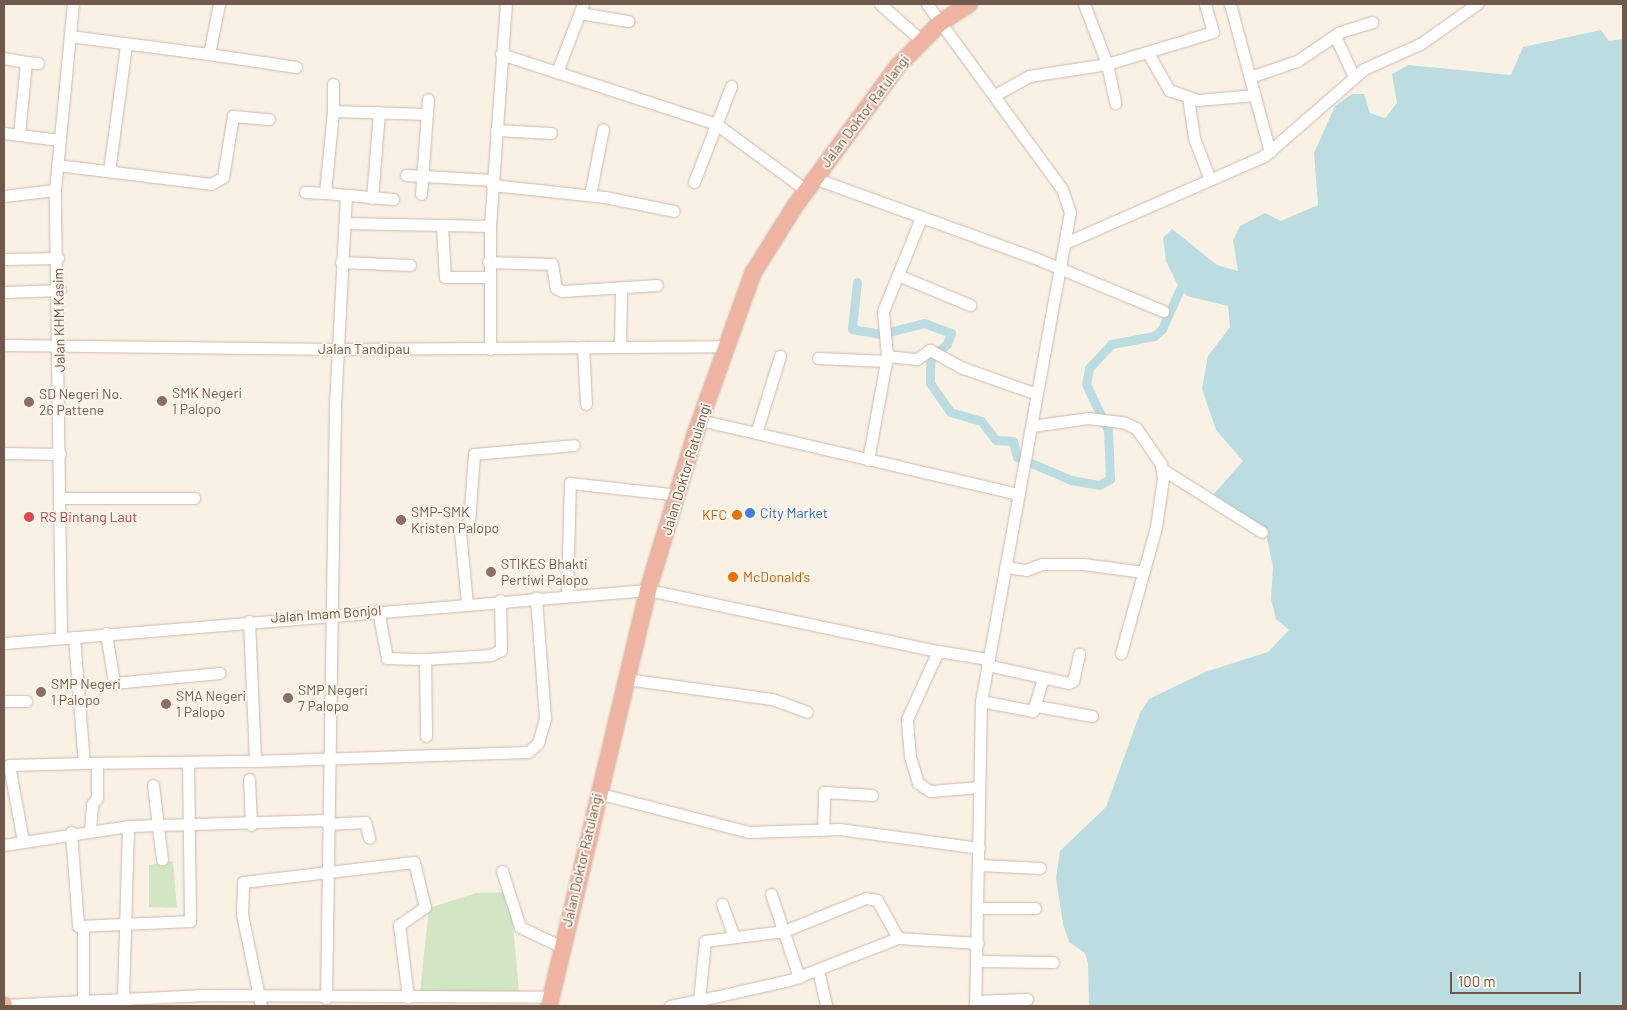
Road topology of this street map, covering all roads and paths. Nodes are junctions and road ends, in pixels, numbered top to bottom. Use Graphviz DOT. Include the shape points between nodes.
graph roads {
  1 [pos="73,4"];
  2 [pos="219,4"];
  3 [pos="506,4"];
  4 [pos="880,4"];
  5 [pos="927,4"];
  6 [pos="969,4"];
  7 [pos="1084,4"];
  8 [pos="1205,4"];
  9 [pos="1230,4"];
  10 [pos="1478,4"];
  11 [pos="581,8"];
  12 [pos="628,21"];
  13 [pos="940,22"];
  14 [pos="1372,22"];
  15 [pos="70,36"];
  16 [pos="1335,36"];
  17 [pos="921,40"];
  18 [pos="126,44"];
  19 [pos="1148,53"];
  20 [pos="209,54"];
  21 [pos="501,54"];
  22 [pos="4,58"];
  23 [pos="26,62"];
  24 [pos="38,63"];
  25 [pos="1107,64"];
  26 [pos="296,68"];
  27 [pos="557,72"];
  28 [pos="1250,77"];
  29 [pos="1354,77"];
  30 [pos="333,84"];
  31 [pos="731,86"];
  32 [pos="995,95"];
  33 [pos="1254,95"];
  34 [pos="1188,97"];
  35 [pos="428,99"];
  36 [pos="1115,103"];
  37 [pos="333,111"];
  38 [pos="379,112"];
  39 [pos="427,114"];
  40 [pos="269,119"];
  41 [pos="716,124"];
  42 [pos="603,129"];
  43 [pos="496,130"];
  44 [pos="4,132"];
  45 [pos="552,132"];
  46 [pos="19,135"];
  47 [pos="60,140"];
  48 [pos="1270,152"];
  49 [pos="58,166"];
  50 [pos="109,171"];
  51 [pos="406,175"];
  52 [pos="423,175"];
  53 [pos="1209,176"];
  54 [pos="492,182"];
  55 [pos="694,182"];
  56 [pos="810,184"];
  57 [pos="55,190"];
  58 [pos="305,192"];
  59 [pos="325,193"];
  60 [pos="421,194"];
  61 [pos="590,195"];
  62 [pos="4,196"];
  63 [pos="346,196"];
  64 [pos="372,198"];
  65 [pos="393,199"];
  66 [pos="674,211"];
  67 [pos="921,218"];
  68 [pos="345,223"];
  69 [pos="490,226"];
  70 [pos="442,227"];
  71 [pos="1065,243"];
  72 [pos="58,258"];
  73 [pos="4,259"];
  74 [pos="341,262"];
  75 [pos="488,262"];
  76 [pos="410,265"];
  77 [pos="1061,269"];
  78 [pos="900,276"];
  79 [pos="488,277"];
  80 [pos="657,285"];
  81 [pos="621,288"];
  82 [pos="60,290"];
  83 [pos="4,292"];
  84 [pos="970,305"];
  85 [pos="1163,311"];
  86 [pos="4,345"];
  87 [pos="725,346"];
  88 [pos="60,347"];
  89 [pos="583,347"];
  90 [pos="620,347"];
  91 [pos="337,349"];
  92 [pos="490,349"];
  93 [pos="780,356"];
  94 [pos="818,358"];
  95 [pos="887,359"];
  96 [pos="1037,394"];
  97 [pos="586,404"];
  98 [pos="700,420"];
  99 [pos="1032,426"];
  100 [pos="756,433"];
  101 [pos="574,445"];
  102 [pos="4,453"];
  103 [pos="60,454"];
  104 [pos="868,460"];
  105 [pos="1162,469"];
  106 [pos="1019,494"];
  107 [pos="678,495"];
  108 [pos="60,498"];
  109 [pos="194,498"];
  110 [pos="1262,532"];
  111 [pos="1005,567"];
  112 [pos="1143,572"];
  113 [pos="648,590"];
  114 [pos="567,595"];
  115 [pos="536,597"];
  116 [pos="500,600"];
  117 [pos="468,603"];
  118 [pos="378,610"];
  119 [pos="331,614"];
  120 [pos="250,620"];
  121 [pos="106,633"];
  122 [pos="74,637"];
  123 [pos="61,638"];
  124 [pos="4,643"];
  125 [pos="938,651"];
  126 [pos="1121,653"];
  127 [pos="1078,654"];
  128 [pos="425,659"];
  129 [pos="987,662"];
  130 [pos="220,673"];
  131 [pos="626,679"];
  132 [pos="1043,679"];
  133 [pos="4,701"];
  134 [pos="26,701"];
  135 [pos="981,701"];
  136 [pos="1038,706"];
  137 [pos="807,712"];
  138 [pos="1092,716"];
  139 [pos="426,736"];
  140 [pos="327,759"];
  141 [pos="255,761"];
  142 [pos="84,763"];
  143 [pos="188,763"];
  144 [pos="97,764"];
  145 [pos="249,779"];
  146 [pos="152,785"];
  147 [pos="979,787"];
  148 [pos="597,793"];
  149 [pos="872,795"];
  150 [pos="190,822"];
  151 [pos="327,822"];
  152 [pos="156,824"];
  153 [pos="251,825"];
  154 [pos="128,826"];
  155 [pos="90,829"];
  156 [pos="823,830"];
  157 [pos="71,832"];
  158 [pos="369,837"];
  159 [pos="23,841"];
  160 [pos="4,845"];
  161 [pos="979,848"];
  162 [pos="162,859"];
  163 [pos="979,865"];
  164 [pos="1040,868"];
  165 [pos="502,872"];
  166 [pos="325,874"];
  167 [pos="771,894"];
  168 [pos="722,904"];
  169 [pos="980,908"];
  170 [pos="1035,908"];
  171 [pos="83,926"];
  172 [pos="126,927"];
  173 [pos="784,931"];
  174 [pos="734,937"];
  175 [pos="898,938"];
  176 [pos="978,943"];
  177 [pos="562,947"];
  178 [pos="977,961"];
  179 [pos="1053,962"];
  180 [pos="818,970"];
  181 [pos="799,977"];
  182 [pos="123,996"];
  183 [pos="408,997"];
  184 [pos="83,998"];
  185 [pos="326,998"];
  186 [pos="1027,999"];
  187 [pos="699,1000"];
  188 [pos="261,1002"];
  189 [pos="975,1003"];
  190 [pos="552,1004"];
  191 [pos="4,1005"];
  192 [pos="670,1006"];
  193 [pos="826,1006"];
  1 -- 15 [label="street, Jalan KHM Kasim"];
  2 -- 20 [label="street"];
  3 -- 21 [label="street"];
  4 -- 17 [label="street"];
  5 -- 13 [label="street"];
  6 -- 13 [label="highway, Jalan Doktor Ratulangi"];
  7 -- 25 [label="street"];
  8 -- 19 [label="street" via="1213,32"];
  9 -- 28 [label="street"];
  10 -- 29 [label="street" via="1420,44 1373,62"];
  11 -- 12 [label="street"];
  11 -- 27 [label="street"];
  13 -- 17 [label="highway, Jalan Doktor Ratulangi"];
  13 -- 32 [label="street"];
  14 -- 16 [label="street"];
  15 -- 18 [label="street"];
  15 -- 47 [label="street, Jalan KHM Kasim"];
  16 -- 28 [label="street" via="1297,61"];
  16 -- 29 [label="street"];
  17 -- 56 [label="highway, Jalan Doktor Ratulangi"];
  18 -- 20 [label="street"];
  18 -- 50 [label="street"];
  19 -- 25 [label="street"];
  19 -- 34 [label="street" via="1164,87"];
  20 -- 26 [label="street"];
  21 -- 27 [label="street"];
  21 -- 43 [label="street"];
  22 -- 23 [label="street"];
  23 -- 24 [label="street"];
  23 -- 46 [label="street"];
  25 -- 32 [label="street" via="1028,76"];
  25 -- 36 [label="street"];
  27 -- 41 [label="street"];
  28 -- 33 [label="street"];
  29 -- 48 [label="street"];
  30 -- 37 [label="street"];
  31 -- 41 [label="street"];
  32 -- 71 [label="street" via="1066,195 1070,212"];
  33 -- 34 [label="street" via="1208,100"];
  33 -- 48 [label="street"];
  34 -- 53 [label="street" via="1194,138"];
  35 -- 39 [label="street"];
  37 -- 38 [label="street"];
  37 -- 59 [label="street"];
  38 -- 39 [label="street"];
  38 -- 64 [label="street"];
  39 -- 52 [label="street"];
  40 -- 50 [label="street" via="233,116 223,177 216,183"];
  41 -- 55 [label="street"];
  41 -- 56 [label="street"];
  42 -- 61 [label="street"];
  43 -- 45 [label="street"];
  43 -- 54 [label="street"];
  44 -- 46 [label="street"];
  46 -- 47 [label="street"];
  47 -- 49 [label="street, Jalan KHM Kasim"];
  48 -- 53 [label="street"];
  49 -- 50 [label="street"];
  49 -- 57 [label="street, Jalan KHM Kasim"];
  51 -- 52 [label="street"];
  52 -- 54 [label="street"];
  52 -- 60 [label="street"];
  53 -- 71 [label="street" via="1132,216"];
  54 -- 61 [label="street"];
  54 -- 69 [label="street"];
  56 -- 67 [label="street"];
  56 -- 87 [label="highway, Jalan Doktor Ratulangi" via="757,265"];
  57 -- 62 [label="street"];
  57 -- 72 [label="street, Jalan KHM Kasim"];
  58 -- 59 [label="street"];
  59 -- 63 [label="street"];
  61 -- 66 [label="street"];
  63 -- 64 [label="street"];
  63 -- 68 [label="street"];
  64 -- 65 [label="street"];
  67 -- 77 [label="street"];
  67 -- 78 [label="street"];
  68 -- 70 [label="street"];
  68 -- 74 [label="street"];
  69 -- 70 [label="street"];
  69 -- 75 [label="street"];
  70 -- 79 [label="street" via="445,277"];
  71 -- 77 [label="street"];
  72 -- 73 [label="street"];
  72 -- 82 [label="street, Jalan KHM Kasim"];
  74 -- 76 [label="street"];
  74 -- 91 [label="street"];
  75 -- 79 [label="street"];
  75 -- 81 [label="street" via="552,264 556,288 562,291"];
  77 -- 85 [label="street"];
  77 -- 96 [label="street"];
  78 -- 84 [label="street"];
  78 -- 95 [label="street" via="883,311"];
  79 -- 92 [label="street"];
  80 -- 81 [label="street"];
  81 -- 90 [label="street"];
  82 -- 83 [label="street"];
  82 -- 88 [label="street, Jalan KHM Kasim"];
  86 -- 88 [label="street, Jalan Tandipau"];
  87 -- 90 [label="street, Jalan Tandipau"];
  87 -- 98 [label="highway, Jalan Doktor Ratulangi"];
  88 -- 91 [label="street, Jalan Tandipau"];
  88 -- 103 [label="street, Jalan KHM Kasim"];
  89 -- 90 [label="street, Jalan Tandipau"];
  89 -- 92 [label="street, Jalan Tandipau"];
  89 -- 97 [label="street"];
  91 -- 92 [label="street, Jalan Tandipau"];
  91 -- 119 [label="street"];
  93 -- 100 [label="street"];
  94 -- 95 [label="street"];
  95 -- 96 [label="street" via="917,359 930,350"];
  95 -- 104 [label="street"];
  96 -- 99 [label="street"];
  98 -- 100 [label="street"];
  98 -- 107 [label="highway, Jalan Doktor Ratulangi"];
  99 -- 105 [label="street" via="1093,418 1136,428"];
  99 -- 106 [label="street"];
  100 -- 104 [label="street"];
  101 -- 117 [label="street" via="474,454 469,522 460,531"];
  102 -- 103 [label="street"];
  103 -- 108 [label="street, Jalan KHM Kasim"];
  104 -- 106 [label="street"];
  105 -- 110 [label="street"];
  105 -- 112 [label="street" via="1156,528"];
  106 -- 111 [label="street"];
  107 -- 113 [label="highway, Jalan Doktor Ratulangi"];
  107 -- 114 [label="street" via="570,483"];
  108 -- 109 [label="street"];
  108 -- 123 [label="street, Jalan KHM Kasim"];
  111 -- 112 [label="street" via="1026,570 1042,564 1083,564"];
  111 -- 129 [label="street"];
  112 -- 126 [label="street"];
  113 -- 114 [label="street, Jalan Imam Bonjol"];
  113 -- 125 [label="street, Jalan Imam Bonjol"];
  113 -- 131 [label="highway, Jalan Doktor Ratulangi"];
  114 -- 115 [label="street, Jalan Imam Bonjol"];
  115 -- 116 [label="street, Jalan Imam Bonjol"];
  115 -- 140 [label="street" via="545,718 533,750"];
  116 -- 117 [label="street, Jalan Imam Bonjol"];
  116 -- 128 [label="street" via="501,650 491,655"];
  117 -- 118 [label="street, Jalan Imam Bonjol"];
  118 -- 119 [label="street, Jalan Imam Bonjol"];
  118 -- 128 [label="street" via="387,658"];
  119 -- 120 [label="street, Jalan Imam Bonjol"];
  119 -- 140 [label="street"];
  120 -- 121 [label="street, Jalan Imam Bonjol"];
  120 -- 141 [label="street"];
  121 -- 122 [label="street, Jalan Imam Bonjol"];
  121 -- 130 [label="street" via="114,683"];
  122 -- 123 [label="street, Jalan Imam Bonjol"];
  122 -- 142 [label="street"];
  123 -- 124 [label="street, Jalan Imam Bonjol"];
  125 -- 129 [label="street, Jalan Imam Bonjol"];
  125 -- 147 [label="street" via="907,719 914,772 918,783 930,790"];
  127 -- 132 [label="street, Jalan Imam Bonjol" via="1071,682"];
  128 -- 139 [label="street"];
  129 -- 132 [label="street, Jalan Imam Bonjol"];
  129 -- 135 [label="street"];
  131 -- 137 [label="street" via="772,699"];
  131 -- 148 [label="highway, Jalan Doktor Ratulangi"];
  132 -- 136 [label="street"];
  133 -- 134 [label="street"];
  135 -- 136 [label="street" via="1034,712"];
  135 -- 147 [label="street"];
  136 -- 138 [label="street"];
  140 -- 141 [label="street"];
  140 -- 151 [label="street"];
  141 -- 143 [label="street"];
  142 -- 144 [label="street"];
  142 -- 159 [label="street" via="9,765"];
  143 -- 144 [label="street"];
  143 -- 150 [label="street"];
  144 -- 155 [label="street"];
  145 -- 153 [label="street"];
  146 -- 152 [label="street"];
  147 -- 161 [label="street"];
  148 -- 156 [label="street" via="750,832"];
  148 -- 177 [label="highway, Jalan Doktor Ratulangi"];
  149 -- 156 [label="street" via="824,792"];
  150 -- 152 [label="street"];
  150 -- 153 [label="street"];
  150 -- 172 [label="street" via="191,920"];
  151 -- 153 [label="street"];
  151 -- 158 [label="street" via="365,822"];
  151 -- 166 [label="street"];
  152 -- 154 [label="street"];
  152 -- 162 [label="street"];
  154 -- 155 [label="street"];
  154 -- 172 [label="street"];
  155 -- 157 [label="street"];
  156 -- 161 [label="street"];
  157 -- 159 [label="street"];
  157 -- 171 [label="street" via="76,921"];
  159 -- 160 [label="street"];
  161 -- 163 [label="street"];
  163 -- 164 [label="street"];
  163 -- 169 [label="street"];
  165 -- 177 [label="street" via="520,926"];
  166 -- 183 [label="street" via="417,863 425,907 399,925"];
  166 -- 185 [label="street"];
  166 -- 188 [label="street" via="242,884 242,914"];
  167 -- 173 [label="street"];
  168 -- 174 [label="street"];
  169 -- 170 [label="street"];
  169 -- 176 [label="street"];
  171 -- 172 [label="street"];
  171 -- 184 [label="street"];
  172 -- 182 [label="street"];
  173 -- 174 [label="street"];
  173 -- 175 [label="street" via="866,898 877,900"];
  173 -- 181 [label="street"];
  174 -- 187 [label="street" via="704,944"];
  175 -- 176 [label="street"];
  175 -- 180 [label="street"];
  176 -- 178 [label="street"];
  177 -- 190 [label="highway, Jalan Doktor Ratulangi"];
  178 -- 179 [label="street"];
  178 -- 189 [label="street"];
  180 -- 181 [label="street"];
  180 -- 193 [label="street"];
  181 -- 187 [label="street"];
  182 -- 184 [label="street"];
  182 -- 188 [label="street"];
  183 -- 185 [label="street"];
  183 -- 190 [label="street"];
  184 -- 191 [label="street"];
  185 -- 188 [label="street"];
  186 -- 189 [label="street"];
  187 -- 192 [label="street"];
}
